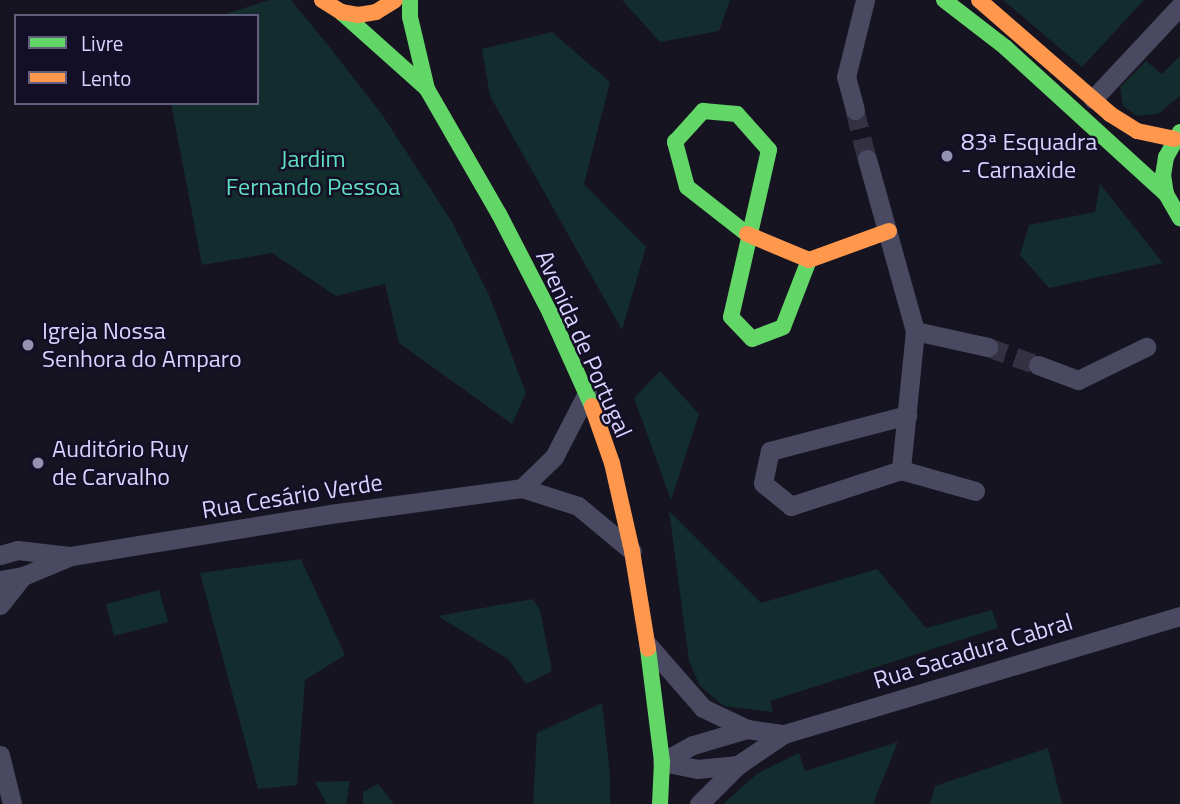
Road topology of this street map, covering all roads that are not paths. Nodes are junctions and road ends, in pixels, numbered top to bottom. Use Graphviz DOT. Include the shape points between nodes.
graph roads {
  1 [pos="323,0"];
  2 [pos="395,0"];
  3 [pos="410,0"];
  4 [pos="865,0"];
  5 [pos="944,0"];
  6 [pos="979,0"];
  7 [pos="1180,6"];
  8 [pos="341,12"];
  9 [pos="427,89"];
  10 [pos="1093,99"];
  11 [pos="855,110"];
  12 [pos="1177,136"];
  13 [pos="867,159"];
  14 [pos="1166,194"];
  15 [pos="1180,218"];
  16 [pos="889,231"];
  17 [pos="751,237"];
  18 [pos="809,260"];
  19 [pos="915,331"];
  20 [pos="988,347"];
  21 [pos="1146,347"];
  22 [pos="1038,365"];
  23 [pos="587,393"];
  24 [pos="906,415"];
  25 [pos="901,470"];
  26 [pos="522,488"];
  27 [pos="975,491"];
  28 [pos="6,548"];
  29 [pos="632,551"];
  30 [pos="71,556"];
  31 [pos="23,576"];
  32 [pos="0,580"];
  33 [pos="0,605"];
  34 [pos="1179,615"];
  35 [pos="647,644"];
  36 [pos="747,729"];
  37 [pos="784,734"];
  38 [pos="0,755"];
  39 [pos="662,762"];
  40 [pos="738,765"];
  41 [pos="12,804"];
  42 [pos="660,804"];
  43 [pos="699,804"];
  1 -- 8 [label="street, Avenida de Portugal"];
  2 -- 8 [label="street" via="376,12"];
  3 -- 9 [label="street, Avenida de Portugal"];
  4 -- 11 [label="street" via="846,77"];
  5 -- 14 [label="street" via="1005,47"];
  6 -- 10 [label="street"];
  7 -- 10 [label="street"];
  8 -- 9 [label="street, Avenida de Portugal"];
  9 -- 23 [label="street, Avenida de Portugal" via="499,214"];
  10 -- 12 [label="street" via="1137,131"];
  12 -- 14 [label="street" via="1166,157"];
  13 -- 16 [label="street"];
  14 -- 15 [label="street"];
  16 -- 18 [label="street"];
  16 -- 19 [label="street"];
  17 -- 17 [label="street" via="769,150 737,114 703,111 675,142 687,187"];
  17 -- 18 [label="street"];
  17 -- 18 [label="street" via="731,317 752,339 783,327"];
  19 -- 20 [label="street"];
  19 -- 24 [label="street"];
  21 -- 22 [label="street" via="1078,380"];
  23 -- 26 [label="street" via="554,457"];
  23 -- 29 [label="street, Avenida de Portugal" via="612,463"];
  24 -- 25 [label="street"];
  24 -- 25 [label="street" via="771,452 763,483 791,506"];
  25 -- 27 [label="street"];
  26 -- 29 [label="street, Rua Cesário Verde" via="578,506"];
  26 -- 30 [label="street, Rua Cesário Verde"];
  28 -- 30 [label="street, Rua Cesário Verde"];
  29 -- 35 [label="street, Avenida de Portugal"];
  30 -- 31 [label="street, Rua Cesário Verde"];
  31 -- 32 [label="street, Rua Cesário Verde"];
  31 -- 33 [label="street, Rua Cesário Verde"];
  34 -- 37 [label="street, Rua Sacadura Cabral"];
  35 -- 36 [label="street, Rua Sacadura Cabral" via="703,708"];
  35 -- 39 [label="street, Avenida de Portugal"];
  36 -- 37 [label="street, Rua Sacadura Cabral"];
  36 -- 39 [label="street, Rua Sacadura Cabral" via="692,746"];
  37 -- 40 [label="street, Rua Sacadura Cabral"];
  38 -- 41 [label="street"];
  39 -- 40 [label="street, Rua Sacadura Cabral" via="697,769"];
  39 -- 42 [label="street, Avenida de Portugal"];
  40 -- 43 [label="street, Rua Sacadura Cabral"];
}
